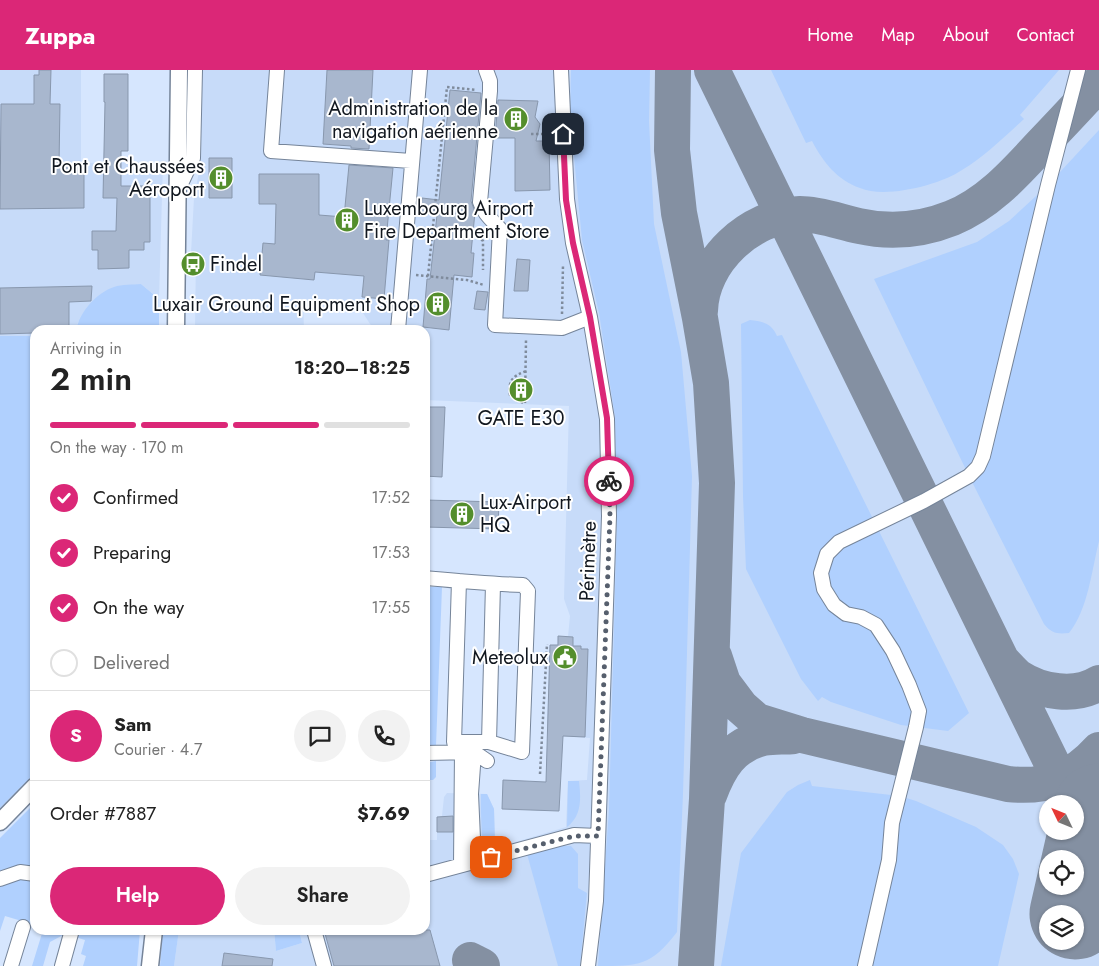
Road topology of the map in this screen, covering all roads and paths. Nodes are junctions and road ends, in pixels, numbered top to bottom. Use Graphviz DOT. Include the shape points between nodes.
graph roads {
  1 [pos="179,70"];
  2 [pos="195,70"];
  3 [pos="277,70"];
  4 [pos="420,70"];
  5 [pos="486,70"];
  6 [pos="561,70"];
  7 [pos="1078,70"];
  8 [pos="484,91"];
  9 [pos="411,161"];
  10 [pos="177,193"];
  11 [pos="472,237"];
  12 [pos="402,274"];
  13 [pos="483,275"];
  14 [pos="428,276"];
  15 [pos="475,282"];
  16 [pos="590,317"];
  17 [pos="176,325"];
  18 [pos="398,325"];
  19 [pos="526,336"];
  20 [pos="526,371"];
  21 [pos="430,578"];
  22 [pos="459,581"];
  23 [pos="493,584"];
  24 [pos="546,644"];
  25 [pos="489,742"];
  26 [pos="430,752"];
  27 [pos="468,752"];
  28 [pos="487,761"];
  29 [pos="540,774"];
  30 [pos="30,791"];
  31 [pos="0,822"];
  32 [pos="598,836"];
  33 [pos="468,863"];
  34 [pos="30,873"];
  35 [pos="430,874"];
  36 [pos="0,879"];
  37 [pos="23,926"];
  38 [pos="71,935"];
  39 [pos="153,935"];
  40 [pos="315,935"];
  41 [pos="11,966"];
  42 [pos="62,966"];
  43 [pos="150,966"];
  44 [pos="324,966"];
  45 [pos="588,966"];
  46 [pos="865,966"];
  1 -- 10 [label="main road"];
  2 -- 10 [label="street" via="193,158"];
  3 -- 9 [label="street" via="271,151"];
  4 -- 9 [label="street"];
  5 -- 16 [label="street" via="490,91 480,202 486,214 500,228 495,325 562,328"];
  6 -- 16 [label="street, Périmètre" via="566,200"];
  7 -- 46 [label="street" via="984,456 969,476 839,542 827,554 820,573 824,590 834,605 846,614 876,625 910,685 918,711 892,823 889,860"];
  8 -- 14 [label="path" via="447,87"];
  9 -- 12 [label="street"];
  10 -- 17 [label="main road"];
  11 -- 13 [label="path" via="483,241"];
  12 -- 14 [label="path"];
  12 -- 18 [label="street"];
  14 -- 15 [label="path"];
  16 -- 32 [label="street, Périmètre" via="607,418 610,516"];
  19 -- 20 [label="path"];
  20 -- 20 [label="path" via="524,403 510,394 509,387 515,375"];
  21 -- 22 [label="street"];
  22 -- 23 [label="street"];
  22 -- 25 [label="street" via="454,742"];
  23 -- 25 [label="street"];
  23 -- 25 [label="street" via="523,585 528,592 522,752"];
  24 -- 29 [label="path"];
  26 -- 27 [label="street"];
  27 -- 28 [label="street"];
  27 -- 33 [label="street" via="472,794"];
  30 -- 31 [label="main road"];
  32 -- 33 [label="street" via="574,836"];
  32 -- 45 [label="street, Périmètre" via="596,901"];
  33 -- 35 [label="street"];
  34 -- 36 [label="street" via="20,872"];
  37 -- 41 [label="street"];
  38 -- 42 [label="street"];
  39 -- 43 [label="main road"];
  40 -- 44 [label="street"];
}
